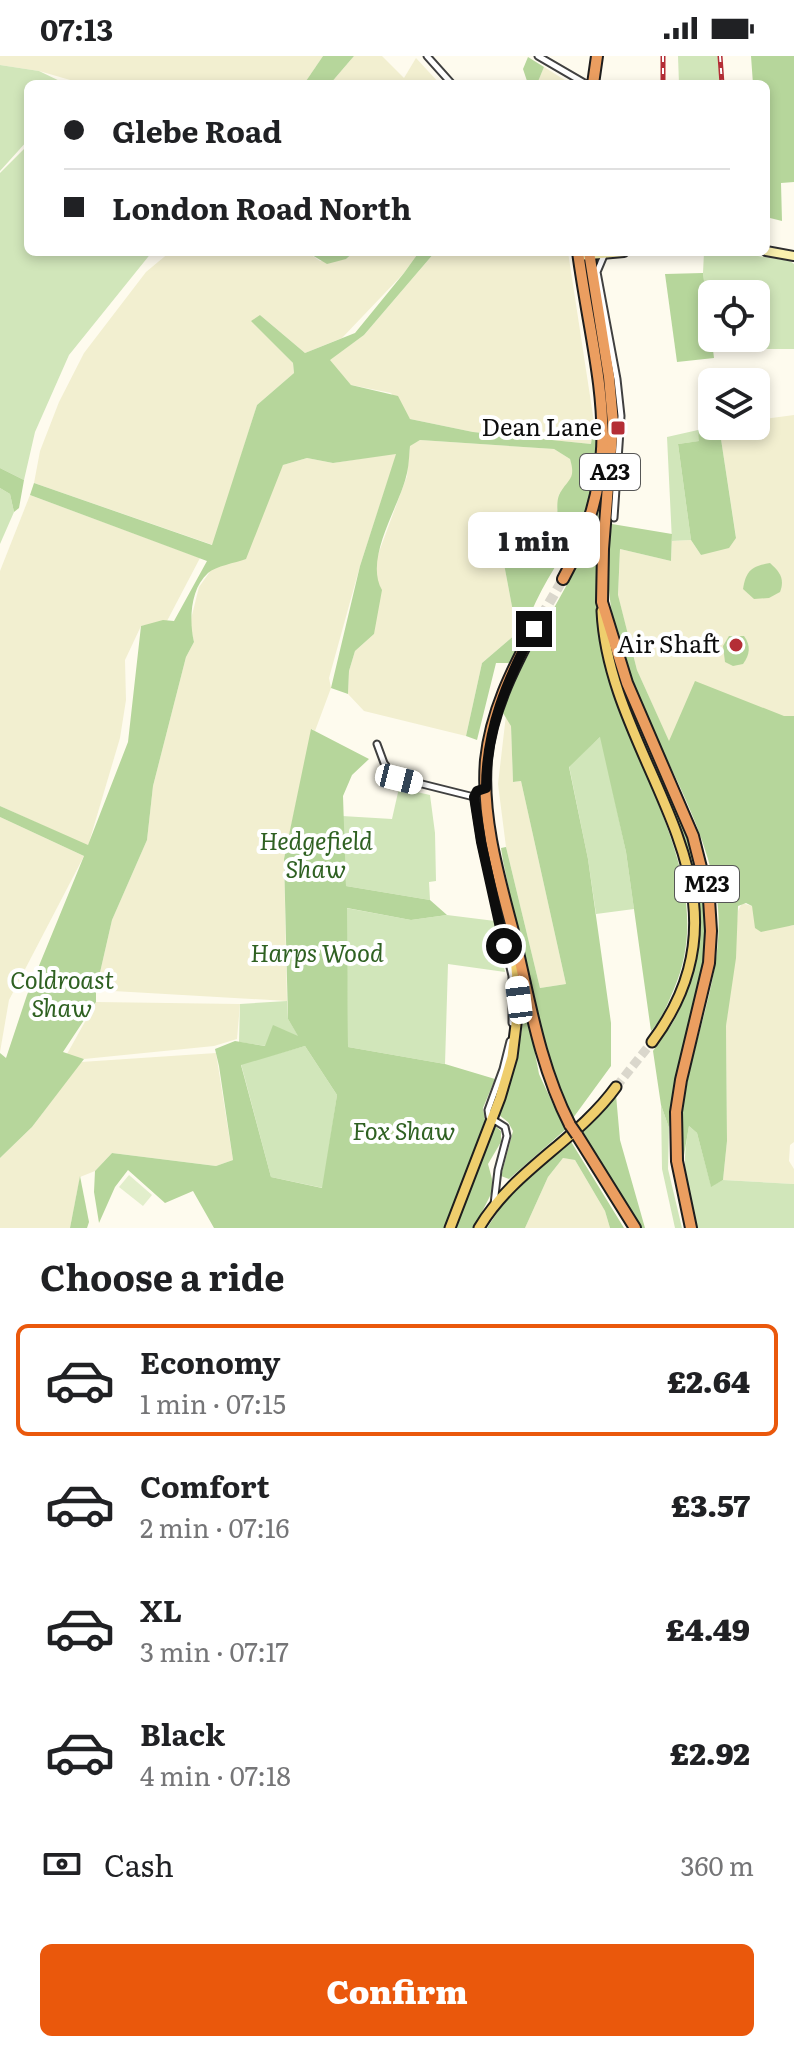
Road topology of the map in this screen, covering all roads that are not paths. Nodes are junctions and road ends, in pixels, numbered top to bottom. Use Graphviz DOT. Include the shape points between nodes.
graph roads {
  1 [pos="427,56"];
  2 [pos="538,56"];
  3 [pos="597,56"];
  4 [pos="448,80"];
  5 [pos="579,80"];
  6 [pos="594,80"];
  7 [pos="770,252"];
  8 [pos="583,256"];
  9 [pos="584,256"];
  10 [pos="604,256"];
  11 [pos="794,256"];
  12 [pos="595,277"];
  13 [pos="614,518"];
  14 [pos="563,579"];
  15 [pos="602,602"];
  16 [pos="534,629"];
  17 [pos="377,744"];
  18 [pos="486,788"];
  19 [pos="474,797"];
  20 [pos="515,941"];
  21 [pos="652,1042"];
  22 [pos="616,1087"];
  23 [pos="492,1119"];
  24 [pos="496,1178"];
  25 [pos="515,1182"];
  26 [pos="494,1205"];
  27 [pos="450,1228"];
  28 [pos="479,1228"];
  29 [pos="635,1228"];
  30 [pos="691,1228"];
  1 -- 4 [label="street"];
  2 -- 5 [label="street"];
  3 -- 6 [label="highway"];
  7 -- 11 [label="street"];
  8 -- 14 [label="highway, A23" via="603,455 592,513"];
  9 -- 12 [label="highway, A23"];
  10 -- 12 [label="street"];
  12 -- 13 [label="street" via="621,416"];
  12 -- 15 [label="highway, A23" via="613,423"];
  15 -- 21 [label="main road, A23" via="615,681 680,841 692,886 694,929 687,973"];
  15 -- 30 [label="highway, M23" via="627,683 693,836 709,899 709,963 675,1128"];
  16 -- 18 [label="highway" via="495,716"];
  17 -- 19 [label="street" via="394,777"];
  18 -- 19 [label="street"];
  18 -- 20 [label="highway"];
  19 -- 23 [label="street" via="512,976 507,1055 488,1110"];
  20 -- 23 [label="main road" via="517,1027"];
  20 -- 29 [label="highway" via="542,1060 574,1130"];
  22 -- 25 [label="main road"];
  23 -- 24 [label="street" via="505,1127 507,1136"];
  23 -- 27 [label="main road"];
  24 -- 25 [label="street"];
  24 -- 26 [label="street"];
  25 -- 26 [label="main road"];
  26 -- 28 [label="main road"];
}
